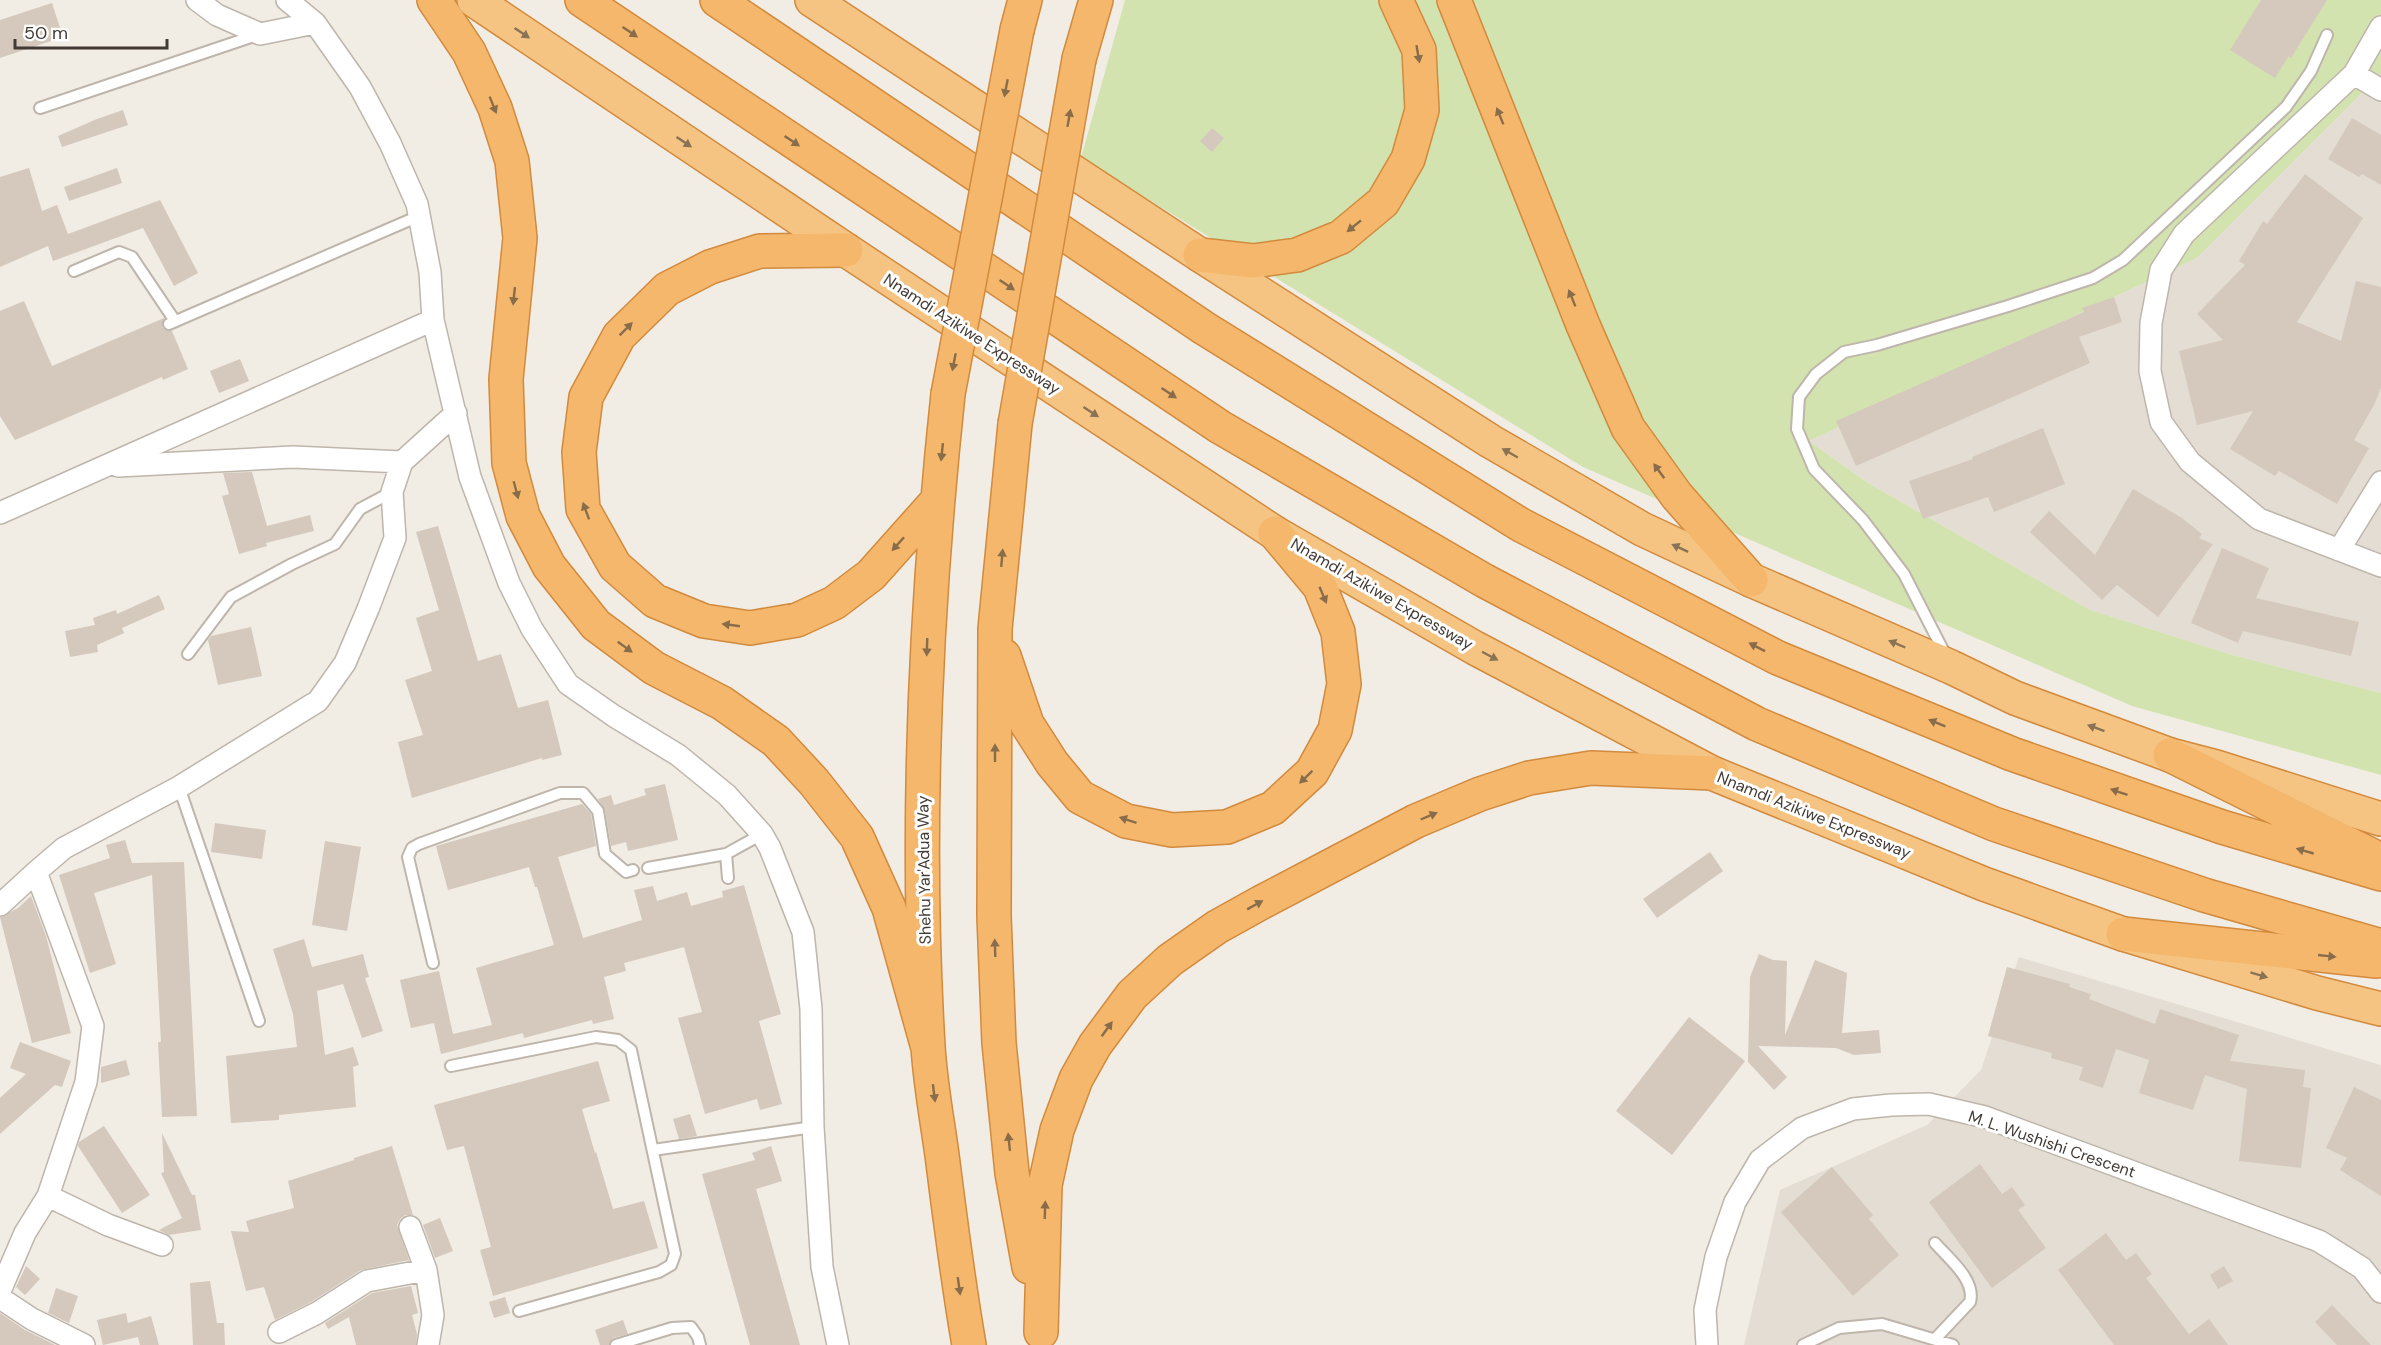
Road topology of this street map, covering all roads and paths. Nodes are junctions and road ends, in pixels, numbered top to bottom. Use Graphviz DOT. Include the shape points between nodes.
graph roads {
  1 [pos="197,0"];
  2 [pos="287,0"];
  3 [pos="434,0"];
  4 [pos="474,0"];
  5 [pos="582,0"];
  6 [pos="717,0"];
  7 [pos="812,0"];
  8 [pos="1096,0"];
  9 [pos="1396,0"];
  10 [pos="1454,0"];
  11 [pos="1021,15"];
  12 [pos="315,23"];
  13 [pos="2381,27"];
  14 [pos="260,34"];
  15 [pos="2327,35"];
  16 [pos="2354,74"];
  17 [pos="2381,90"];
  18 [pos="40,108"];
  19 [pos="419,216"];
  20 [pos="846,250"];
  21 [pos="1200,255"];
  22 [pos="74,271"];
  23 [pos="433,320"];
  24 [pos="456,413"];
  25 [pos="402,462"];
  26 [pos="105,466"];
  27 [pos="2381,482"];
  28 [pos="392,492"];
  29 [pos="937,501"];
  30 [pos="0,513"];
  31 [pos="1275,533"];
  32 [pos="2338,550"];
  33 [pos="2381,566"];
  34 [pos="1751,580"];
  35 [pos="995,629"];
  36 [pos="188,654"];
  37 [pos="1951,667"];
  38 [pos="2170,755"];
  39 [pos="1712,773"];
  40 [pos="179,787"];
  41 [pos="2381,819"];
  42 [pos="762,834"];
  43 [pos="726,855"];
  44 [pos="2381,860"];
  45 [pos="648,868"];
  46 [pos="633,870"];
  47 [pos="36,872"];
  48 [pos="2381,874"];
  49 [pos="728,878"];
  50 [pos="0,905"];
  51 [pos="2122,934"];
  52 [pos="2381,946"];
  53 [pos="2381,961"];
  54 [pos="433,963"];
  55 [pos="2381,1009"];
  56 [pos="259,1021"];
  57 [pos="928,1048"];
  58 [pos="451,1066"];
  59 [pos="813,1127"];
  60 [pos="652,1150"];
  61 [pos="48,1196"];
  62 [pos="410,1227"];
  63 [pos="1935,1243"];
  64 [pos="162,1245"];
  65 [pos="426,1270"];
  66 [pos="0,1291"];
  67 [pos="2381,1292"];
  68 [pos="0,1298"];
  69 [pos="519,1311"];
  70 [pos="279,1332"];
  71 [pos="1042,1338"];
  72 [pos="1936,1338"];
  73 [pos="84,1345"];
  74 [pos="428,1345"];
  75 [pos="616,1345"];
  76 [pos="700,1345"];
  77 [pos="838,1345"];
  78 [pos="969,1345"];
  79 [pos="1707,1345"];
  80 [pos="1803,1345"];
  81 [pos="1953,1345"];
  1 -- 14 [label="street" via="217,15"];
  2 -- 12 [label="street"];
  3 -- 57 [label="highway, one-way" via="469,51 495,108 512,161 520,238 506,390 509,463 523,516 549,567 596,625 654,668 722,704 776,741 828,800 856,837 889,908"];
  4 -- 20 [label="highway, Nnamdi Azikiwe Expressway, one-way"];
  5 -- 52 [label="highway, one-way" via="1220,427 1485,581 1757,724 1994,824 2204,895"];
  48 -- 6 [label="highway, one-way" via="2222,827 2012,754 1778,657 1532,530 1204,328"];
  7 -- 21 [label="highway"];
  35 -- 8 [label="highway, one-way, bridge" via="1015,424 1079,59"];
  9 -- 21 [label="highway, one-way" via="1419,50 1422,110 1408,159 1383,202 1341,237 1297,255 1253,261"];
  34 -- 10 [label="highway, one-way" via="1677,496 1628,428"];
  11 -- 29 [label="highway, Shehu Yar'Adua Way, one-way, bridge" via="948,394"];
  12 -- 14 [label="street"];
  12 -- 19 [label="street" via="360,87 390,143"];
  13 -- 16 [label="street"];
  14 -- 18 [label="lane"];
  15 -- 37 [label="lane" via="2311,71 2286,107 2123,260 2093,278 1844,352 1816,374 1799,397 1797,429 1814,469 1863,520 1904,574"];
  16 -- 17 [label="street"];
  16 -- 32 [label="street" via="2184,234 2161,270 2151,323 2150,371 2162,422 2190,462 2259,519"];
  19 -- 22 [label="lane" via="172,322 132,257 119,252"];
  19 -- 23 [label="street" via="430,272"];
  29 -- 20 [label="highway, one-way" via="871,575 834,603 796,620 750,628 704,621 655,601 615,566 583,509 579,452 586,397 619,336 667,289 710,267 760,251"];
  20 -- 31 [label="highway, Nnamdi Azikiwe Expressway, one-way"];
  34 -- 21 [label="highway, one-way" via="1642,530 1490,441"];
  23 -- 24 [label="street"];
  23 -- 26 [label="street"];
  24 -- 25 [label="street"];
  24 -- 42 [label="street" via="470,477 509,584 532,629 568,684 678,755 727,795"];
  25 -- 26 [label="street" via="293,457"];
  25 -- 28 [label="street"];
  26 -- 30 [label="street"];
  27 -- 32 [label="street"];
  28 -- 36 [label="lane" via="360,509 335,544 231,597"];
  28 -- 40 [label="street" via="395,538 345,663 318,701"];
  29 -- 57 [label="highway, Shehu Yar'Adua Way, one-way" via="922,770"];
  31 -- 35 [label="highway, one-way" via="1320,586 1338,632 1344,684 1335,730 1312,772 1273,808 1227,827 1172,830 1126,821 1080,797 1027,724"];
  31 -- 39 [label="highway, Nnamdi Azikiwe Expressway, one-way" via="1475,648"];
  32 -- 33 [label="street"];
  37 -- 34 [label="highway, one-way"];
  71 -- 35 [label="highway, one-way" via="1012,1173 999,1043 994,916"];
  38 -- 37 [label="highway, one-way" via="2014,698"];
  38 -- 41 [label="highway"];
  38 -- 44 [label="highway"];
  39 -- 51 [label="highway, Nnamdi Azikiwe Expressway" via="1984,884"];
  71 -- 39 [label="highway, one-way" via="1045,1185 1057,1130 1076,1079 1095,1045 1132,995 1170,960 1262,902 1416,821 1480,794 1529,778 1591,768"];
  40 -- 47 [label="street" via="64,848"];
  40 -- 56 [label="lane"];
  42 -- 43 [label="lane"];
  42 -- 59 [label="street" via="803,932 811,1009"];
  43 -- 45 [label="lane"];
  43 -- 49 [label="lane"];
  46 -- 54 [label="lane" via="626,872 605,854 598,811 583,793 560,793 419,844 408,857"];
  47 -- 50 [label="street"];
  47 -- 61 [label="street" via="93,1026 86,1082"];
  51 -- 53 [label="highway, one-way"];
  51 -- 55 [label="highway, Nnamdi Azikiwe Expressway, one-way"];
  57 -- 78 [label="highway, Shehu Yar'Adua Way, one-way"];
  58 -- 60 [label="lane" via="596,1037 618,1040 631,1050"];
  59 -- 60 [label="lane"];
  59 -- 77 [label="street" via="822,1267"];
  60 -- 69 [label="lane" via="675,1254 670,1265 659,1272"];
  61 -- 64 [label="street"];
  61 -- 66 [label="street" via="25,1233"];
  62 -- 65 [label="street"];
  63 -- 72 [label="lane" via="1970,1285 1972,1294 1970,1302"];
  65 -- 70 [label="street" via="367,1281"];
  65 -- 74 [label="street" via="433,1315"];
  67 -- 79 [label="street, M. L. Wushishi Crescent" via="2362,1268 2319,1241 1985,1118 1929,1104 1891,1105 1853,1109 1802,1128 1760,1160 1735,1202 1716,1257 1705,1310"];
  68 -- 73 [label="street"];
  72 -- 80 [label="lane" via="1882,1324 1839,1328"];
  72 -- 81 [label="lane"];
  75 -- 76 [label="lane" via="691,1327"];
}
